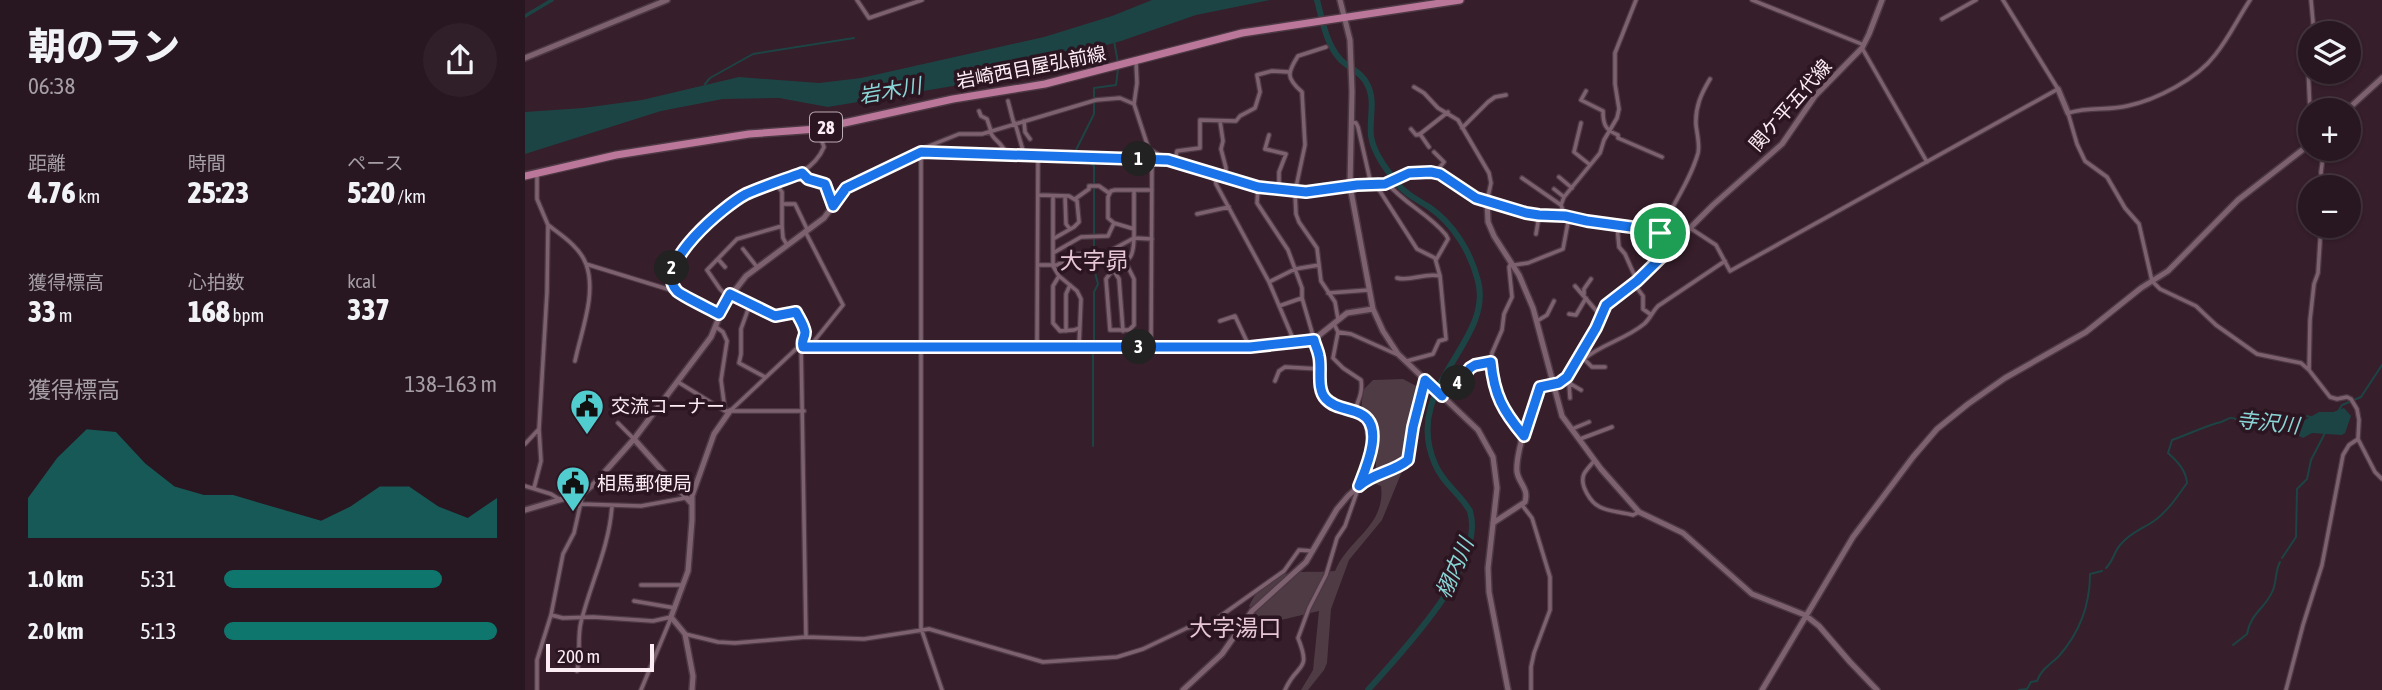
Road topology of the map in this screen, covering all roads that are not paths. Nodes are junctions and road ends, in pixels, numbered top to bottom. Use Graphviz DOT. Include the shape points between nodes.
graph roads {
  1 [pos="667,0"];
  2 [pos="857,0"];
  3 [pos="922,0"];
  4 [pos="1340,0"];
  5 [pos="1460,0"];
  6 [pos="1636,0"];
  7 [pos="1752,0"];
  8 [pos="1882,0"];
  9 [pos="1976,0"];
  10 [pos="2003,0"];
  11 [pos="2250,0"];
  12 [pos="2311,0"];
  13 [pos="1344,14"];
  14 [pos="1942,19"];
  15 [pos="2313,21"];
  16 [pos="1863,46"];
  17 [pos="1326,47"];
  18 [pos="525,58"];
  19 [pos="1136,61"];
  20 [pos="1289,72"];
  21 [pos="2382,78"];
  22 [pos="1710,79"];
  23 [pos="1414,88"];
  24 [pos="2058,89"];
  25 [pos="1586,91"];
  26 [pos="1506,95"];
  27 [pos="2360,98"];
  28 [pos="1009,101"];
  29 [pos="1134,104"];
  30 [pos="979,111"];
  31 [pos="1448,112"];
  32 [pos="2069,113"];
  33 [pos="1024,121"];
  34 [pos="1220,121"];
  35 [pos="1351,122"];
  36 [pos="1014,123"];
  37 [pos="1581,123"];
  38 [pos="1462,128"];
  39 [pos="817,129"];
  40 [pos="1411,130"];
  41 [pos="990,131"];
  42 [pos="1608,132"];
  43 [pos="1420,134"];
  44 [pos="1269,135"];
  45 [pos="1030,139"];
  46 [pos="1429,147"];
  47 [pos="1149,148"];
  48 [pos="921,152"];
  49 [pos="1434,152"];
  50 [pos="2298,153"];
  51 [pos="1006,154"];
  52 [pos="1024,155"];
  53 [pos="1038,155"];
  54 [pos="1662,158"];
  55 [pos="1152,159"];
  56 [pos="1172,160"];
  57 [pos="1927,162"];
  58 [pos="1589,164"];
  59 [pos="537,172"];
  60 [pos="1436,172"];
  61 [pos="802,173"];
  62 [pos="1214,173"];
  63 [pos="525,176"];
  64 [pos="1224,177"];
  65 [pos="1522,177"];
  66 [pos="1559,177"];
  67 [pos="775,183"];
  68 [pos="1389,183"];
  69 [pos="1373,185"];
  70 [pos="1350,186"];
  71 [pos="1258,187"];
  72 [pos="1572,188"];
  73 [pos="1554,189"];
  74 [pos="1151,190"];
  75 [pos="1134,191"];
  76 [pos="1279,191"];
  77 [pos="1295,192"];
  78 [pos="1109,193"];
  79 [pos="1038,195"];
  80 [pos="1065,195"];
  81 [pos="1053,196"];
  82 [pos="1564,197"];
  83 [pos="1075,199"];
  84 [pos="1487,201"];
  85 [pos="783,204"];
  86 [pos="1561,205"];
  87 [pos="833,206"];
  88 [pos="1229,207"];
  89 [pos="1198,214"];
  90 [pos="1539,215"];
  91 [pos="1567,216"];
  92 [pos="1114,223"];
  93 [pos="548,225"];
  94 [pos="1617,225"];
  95 [pos="782,226"];
  96 [pos="1072,228"];
  97 [pos="1690,228"];
  98 [pos="1134,229"];
  99 [pos="806,230"];
  100 [pos="1660,233"];
  101 [pos="1536,234"];
  102 [pos="1081,237"];
  103 [pos="2320,238"];
  104 [pos="1053,239"];
  105 [pos="1135,239"];
  106 [pos="1152,239"];
  107 [pos="1680,239"];
  108 [pos="787,245"];
  109 [pos="743,249"];
  110 [pos="1108,252"];
  111 [pos="1053,253"];
  112 [pos="718,259"];
  113 [pos="1436,260"];
  114 [pos="1725,261"];
  115 [pos="1126,262"];
  116 [pos="586,264"];
  117 [pos="1511,264"];
  118 [pos="1038,265"];
  119 [pos="1319,265"];
  120 [pos="1053,266"];
  121 [pos="725,267"];
  122 [pos="757,267"];
  123 [pos="1295,269"];
  124 [pos="1113,270"];
  125 [pos="1059,276"];
  126 [pos="1440,276"];
  127 [pos="1397,278"];
  128 [pos="1591,279"];
  129 [pos="2152,281"];
  130 [pos="1269,282"];
  131 [pos="1635,283"];
  132 [pos="1070,285"];
  133 [pos="1575,286"];
  134 [pos="1369,290"];
  135 [pos="677,292"];
  136 [pos="1328,293"];
  137 [pos="729,295"];
  138 [pos="1585,297"];
  139 [pos="1303,298"];
  140 [pos="1555,300"];
  141 [pos="750,304"];
  142 [pos="1279,306"];
  143 [pos="1373,309"];
  144 [pos="719,314"];
  145 [pos="1569,314"];
  146 [pos="1650,314"];
  147 [pos="1600,315"];
  148 [pos="1220,321"];
  149 [pos="1336,321"];
  150 [pos="1537,321"];
  151 [pos="716,327"];
  152 [pos="1079,328"];
  153 [pos="1066,331"];
  154 [pos="1122,331"];
  155 [pos="1338,332"];
  156 [pos="1314,340"];
  157 [pos="1294,341"];
  158 [pos="814,346"];
  159 [pos="803,347"];
  160 [pos="921,347"];
  161 [pos="1037,347"];
  162 [pos="1079,347"];
  163 [pos="1151,347"];
  164 [pos="1250,347"];
  165 [pos="1398,354"];
  166 [pos="1581,359"];
  167 [pos="575,361"];
  168 [pos="1405,361"];
  169 [pos="1491,362"];
  170 [pos="1605,367"];
  171 [pos="1320,369"];
  172 [pos="2309,370"];
  173 [pos="765,377"];
  174 [pos="1425,380"];
  175 [pos="1568,380"];
  176 [pos="1275,381"];
  177 [pos="678,382"];
  178 [pos="1553,384"];
  179 [pos="1581,390"];
  180 [pos="1441,395"];
  181 [pos="1570,398"];
  182 [pos="728,411"];
  183 [pos="804,411"];
  184 [pos="1354,412"];
  185 [pos="1589,422"];
  186 [pos="618,423"];
  187 [pos="1612,428"];
  188 [pos="539,429"];
  189 [pos="1570,430"];
  190 [pos="1524,436"];
  191 [pos="634,439"];
  192 [pos="2358,439"];
  193 [pos="1578,440"];
  194 [pos="525,444"];
  195 [pos="1594,461"];
  196 [pos="2382,479"];
  197 [pos="525,486"];
  198 [pos="1359,486"];
  199 [pos="534,488"];
  200 [pos="583,493"];
  201 [pos="685,498"];
  202 [pos="559,499"];
  203 [pos="692,503"];
  204 [pos="581,504"];
  205 [pos="1522,505"];
  206 [pos="613,506"];
  207 [pos="525,510"];
  208 [pos="1639,512"];
  209 [pos="1493,523"];
  210 [pos="1313,551"];
  211 [pos="641,585"];
  212 [pos="684,585"];
  213 [pos="634,601"];
  214 [pos="675,608"];
  215 [pos="551,615"];
  216 [pos="1805,615"];
  217 [pos="671,617"];
  218 [pos="582,618"];
  219 [pos="921,628"];
  220 [pos="685,634"];
  221 [pos="806,638"];
  222 [pos="576,671"];
  223 [pos="537,690"];
  224 [pos="641,690"];
  225 [pos="692,690"];
  226 [pos="942,690"];
  227 [pos="1183,690"];
  228 [pos="1285,690"];
  229 [pos="1508,690"];
  230 [pos="1531,690"];
  231 [pos="1762,690"];
  232 [pos="1877,690"];
  233 [pos="2286,690"];
  1 -- 18 [label="street"];
  2 -- 3 [label="street" via="869,19"];
  4 -- 13 [label="street"];
  5 -- 13 [label="main road, 岩崎西目屋弘前線 / 28"];
  6 -- 42 [label="street" via="1615,53 1619,109"];
  7 -- 16 [label="street"];
  8 -- 16 [label="street, 関ケ平五代線"];
  9 -- 14 [label="street"];
  10 -- 24 [label="street"];
  11 -- 32 [label="street" via="2214,58 2176,86 2147,102"];
  12 -- 15 [label="street"];
  13 -- 19 [label="main road, 岩崎西目屋弘前線 / 28" via="1242,33"];
  13 -- 35 [label="street" via="1350,36"];
  16 -- 57 [label="street"];
  16 -- 97 [label="street, 関ケ平五代線" via="1815,96 1773,154"];
  17 -- 20 [label="street" via="1298,56"];
  19 -- 29 [label="street"];
  19 -- 39 [label="main road, 岩崎西目屋弘前線 / 28" via="1045,84"];
  20 -- 34 [label="street" via="1257,75 1260,92 1255,108 1235,121"];
  20 -- 77 [label="street" via="1301,92 1305,145"];
  21 -- 27 [label="street"];
  22 -- 100 [label="street" via="1699,98 1695,122 1699,150"];
  23 -- 31 [label="street"];
  24 -- 32 [label="street"];
  24 -- 57 [label="street"];
  25 -- 42 [label="street" via="1581,100 1603,111"];
  26 -- 38 [label="street" via="1488,102"];
  28 -- 36 [label="street"];
  29 -- 33 [label="street" via="1120,98 1093,101"];
  29 -- 47 [label="street"];
  30 -- 41 [label="street"];
  31 -- 38 [label="street"];
  31 -- 43 [label="street"];
  32 -- 129 [label="street" via="2085,161 2107,177 2139,224"];
  33 -- 36 [label="street"];
  33 -- 45 [label="street"];
  34 -- 56 [label="street" via="1200,120 1200,148 1177,151"];
  34 -- 64 [label="street"];
  35 -- 69 [label="street" via="1358,127"];
  35 -- 70 [label="street"];
  36 -- 41 [label="street"];
  36 -- 52 [label="street"];
  37 -- 58 [label="street" via="1574,152"];
  38 -- 84 [label="street" via="1489,173"];
  39 -- 59 [label="main road, 岩崎西目屋弘前線 / 28" via="749,134"];
  39 -- 61 [label="street" via="824,146"];
  40 -- 43 [label="street"];
  41 -- 48 [label="street" via="959,134"];
  41 -- 51 [label="street"];
  42 -- 54 [label="street"];
  42 -- 58 [label="street" via="1600,153"];
  43 -- 46 [label="street"];
  44 -- 76 [label="street" via="1265,149 1286,154 1279,172"];
  47 -- 55 [label="street"];
  47 -- 56 [label="street"];
  48 -- 51 [label="street"];
  48 -- 87 [label="street" via="846,188"];
  48 -- 160 [label="street"];
  49 -- 60 [label="street" via="1444,162"];
  50 -- 129 [label="street" via="2238,200 2179,262"];
  51 -- 52 [label="street"];
  52 -- 53 [label="street"];
  53 -- 55 [label="street"];
  53 -- 79 [label="street"];
  55 -- 56 [label="street"];
  55 -- 74 [label="street"];
  56 -- 62 [label="street"];
  57 -- 114 [label="street" via="1730,271"];
  58 -- 72 [label="street"];
  59 -- 63 [label="main road, 岩崎西目屋弘前線 / 28"];
  59 -- 93 [label="street" via="537,199"];
  60 -- 68 [label="street" via="1414,172"];
  60 -- 84 [label="street" via="1469,195"];
  61 -- 67 [label="street"];
  61 -- 87 [label="street" via="825,184"];
  62 -- 64 [label="street"];
  62 -- 88 [label="street"];
  64 -- 71 [label="street"];
  65 -- 86 [label="street"];
  66 -- 72 [label="street"];
  67 -- 85 [label="street"];
  67 -- 135 [label="street" via="729,205 689,243 672,268"];
  68 -- 69 [label="street"];
  68 -- 113 [label="street" via="1446,235"];
  69 -- 70 [label="street"];
  69 -- 113 [label="street" via="1417,249"];
  70 -- 77 [label="street"];
  70 -- 134 [label="street"];
  71 -- 76 [label="street"];
  71 -- 123 [label="street" via="1257,203"];
  72 -- 82 [label="street"];
  73 -- 82 [label="street"];
  74 -- 75 [label="street"];
  74 -- 106 [label="street"];
  75 -- 78 [label="street"];
  75 -- 98 [label="street"];
  76 -- 77 [label="street"];
  77 -- 119 [label="street" via="1296,214 1317,248"];
  78 -- 83 [label="street" via="1089,186"];
  78 -- 92 [label="street" via="1108,218"];
  79 -- 81 [label="street"];
  79 -- 118 [label="street"];
  80 -- 81 [label="street"];
  80 -- 83 [label="street"];
  80 -- 96 [label="street" via="1066,224"];
  81 -- 104 [label="street"];
  82 -- 86 [label="street"];
  83 -- 96 [label="street" via="1079,219"];
  84 -- 90 [label="street"];
  84 -- 117 [label="street" via="1491,229"];
  85 -- 95 [label="street"];
  85 -- 99 [label="street" via="795,204"];
  86 -- 91 [label="street"];
  87 -- 99 [label="street"];
  88 -- 89 [label="street"];
  88 -- 130 [label="street"];
  90 -- 91 [label="street"];
  90 -- 101 [label="street"];
  91 -- 94 [label="street"];
  91 -- 117 [label="street" via="1563,249 1528,263"];
  92 -- 98 [label="street"];
  92 -- 102 [label="street" via="1108,236"];
  93 -- 116 [label="street" via="575,247"];
  93 -- 188 [label="street"];
  94 -- 100 [label="street"];
  94 -- 131 [label="street" via="1619,247"];
  95 -- 108 [label="street"];
  95 -- 112 [label="street" via="737,239"];
  96 -- 102 [label="street"];
  96 -- 104 [label="street"];
  97 -- 107 [label="street, 関ケ平五代線"];
  97 -- 114 [label="street" via="1716,245"];
  98 -- 105 [label="street"];
  99 -- 108 [label="street"];
  99 -- 158 [label="street" via="843,305"];
  100 -- 107 [label="street"];
  102 -- 111 [label="street"];
  103 -- 172 [label="street"];
  104 -- 111 [label="street"];
  105 -- 106 [label="street"];
  105 -- 110 [label="street"];
  105 -- 115 [label="street" via="1133,254"];
  106 -- 163 [label="street"];
  107 -- 131 [label="street, 関ケ平五代線"];
  108 -- 122 [label="street"];
  109 -- 122 [label="street"];
  110 -- 120 [label="street" via="1078,254"];
  110 -- 124 [label="street"];
  111 -- 120 [label="street"];
  112 -- 121 [label="street"];
  112 -- 137 [label="street" via="707,270"];
  113 -- 126 [label="street"];
  114 -- 146 [label="street"];
  115 -- 124 [label="street"];
  115 -- 154 [label="street" via="1134,279 1134,322 1132,328"];
  116 -- 135 [label="street"];
  116 -- 167 [label="street" via="589,292"];
  117 -- 150 [label="street"];
  117 -- 169 [label="street" via="1512,297"];
  118 -- 120 [label="street"];
  118 -- 161 [label="street"];
  119 -- 123 [label="street"];
  119 -- 136 [label="street"];
  120 -- 125 [label="street"];
  122 -- 137 [label="street"];
  123 -- 130 [label="street"];
  123 -- 139 [label="street"];
  124 -- 154 [label="street" via="1119,279"];
  124 -- 154 [label="street" via="1106,279 1110,330"];
  125 -- 132 [label="street"];
  125 -- 153 [label="street" via="1053,286 1052,323"];
  126 -- 127 [label="street"];
  126 -- 168 [label="street" via="1446,339 1429,357"];
  128 -- 138 [label="street"];
  129 -- 172 [label="street" via="2196,306 2257,354 2301,363"];
  129 -- 216 [label="street" via="2086,332 2005,378 1937,429 1853,537"];
  130 -- 142 [label="street"];
  131 -- 146 [label="street" via="1643,296 1643,309"];
  131 -- 147 [label="street, 関ケ平五代線"];
  132 -- 152 [label="street" via="1081,299"];
  132 -- 153 [label="street"];
  133 -- 138 [label="street"];
  134 -- 136 [label="street"];
  134 -- 143 [label="street"];
  135 -- 144 [label="street"];
  136 -- 149 [label="street" via="1335,302"];
  137 -- 141 [label="street"];
  137 -- 144 [label="street"];
  138 -- 145 [label="street" via="1576,316"];
  138 -- 147 [label="street"];
  139 -- 142 [label="street"];
  139 -- 156 [label="street"];
  140 -- 150 [label="street" via="1547,315"];
  141 -- 159 [label="street" via="775,316 796,312 804,328"];
  141 -- 173 [label="street" via="741,329 739,363"];
  142 -- 157 [label="street"];
  143 -- 149 [label="street" via="1355,310"];
  143 -- 165 [label="street"];
  144 -- 151 [label="street"];
  146 -- 166 [label="street" via="1636,330"];
  147 -- 166 [label="street"];
  148 -- 164 [label="street" via="1235,316"];
  149 -- 155 [label="street"];
  149 -- 156 [label="street"];
  150 -- 178 [label="street"];
  151 -- 177 [label="street"];
  151 -- 182 [label="street" via="727,341 721,380"];
  152 -- 153 [label="street"];
  152 -- 162 [label="street"];
  155 -- 165 [label="street"];
  155 -- 184 [label="street" via="1333,358 1361,380"];
  156 -- 157 [label="street"];
  156 -- 171 [label="street"];
  157 -- 164 [label="street"];
  158 -- 159 [label="street"];
  158 -- 160 [label="street"];
  159 -- 173 [label="street"];
  159 -- 183 [label="street"];
  160 -- 161 [label="street"];
  160 -- 219 [label="street"];
  161 -- 162 [label="street"];
  162 -- 163 [label="street"];
  163 -- 164 [label="street"];
  165 -- 168 [label="street"];
  166 -- 170 [label="street" via="1592,367"];
  166 -- 175 [label="street"];
  168 -- 174 [label="street"];
  169 -- 180 [label="street" via="1470,368 1457,385 1449,382"];
  169 -- 190 [label="street" via="1493,385 1504,410"];
  171 -- 176 [label="street" via="1285,367"];
  171 -- 184 [label="street" via="1326,399"];
  172 -- 192 [label="street" via="2330,397 2347,397 2355,404"];
  173 -- 182 [label="street"];
  174 -- 180 [label="street"];
  174 -- 198 [label="street" via="1408,460"];
  175 -- 178 [label="street"];
  175 -- 179 [label="street"];
  175 -- 181 [label="street"];
  177 -- 182 [label="street"];
  177 -- 191 [label="street"];
  178 -- 189 [label="street"];
  178 -- 190 [label="street" via="1538,390"];
  180 -- 209 [label="street" via="1478,430 1490,449 1497,476"];
  182 -- 183 [label="street"];
  182 -- 203 [label="street" via="706,453"];
  183 -- 221 [label="street"];
  184 -- 198 [label="street" via="1370,423 1373,446"];
  185 -- 189 [label="street"];
  186 -- 191 [label="street"];
  187 -- 193 [label="street"];
  188 -- 194 [label="street"];
  188 -- 199 [label="street" via="541,461"];
  189 -- 193 [label="street"];
  190 -- 205 [label="street" via="1518,465 1518,476 1527,490"];
  191 -- 200 [label="street"];
  191 -- 201 [label="street"];
  192 -- 196 [label="street"];
  192 -- 233 [label="street" via="2343,455 2322,565"];
  193 -- 195 [label="street"];
  195 -- 208 [label="street"];
  195 -- 208 [label="street" via="1583,475 1593,502 1602,509"];
  197 -- 199 [label="street"];
  198 -- 210 [label="street" via="1337,509"];
  198 -- 228 [label="street" via="1298,638 1305,657 1303,666"];
  199 -- 202 [label="street"];
  200 -- 202 [label="street"];
  200 -- 204 [label="street"];
  201 -- 203 [label="street"];
  201 -- 206 [label="street"];
  202 -- 207 [label="street"];
  203 -- 212 [label="street" via="691,552"];
  204 -- 206 [label="street"];
  204 -- 215 [label="street" via="563,554"];
  205 -- 209 [label="street"];
  205 -- 230 [label="street" via="1532,518 1550,578 1550,610 1533,660"];
  206 -- 218 [label="street" via="608,541"];
  208 -- 216 [label="street" via="1683,533 1752,594"];
  209 -- 229 [label="street" via="1489,592"];
  210 -- 219 [label="street" via="1299,550 1284,571 1212,622 1117,657 1043,662"];
  210 -- 227 [label="street" via="1252,611 1222,654"];
  211 -- 212 [label="street"];
  212 -- 214 [label="street"];
  213 -- 214 [label="street"];
  214 -- 217 [label="street"];
  215 -- 218 [label="street"];
  215 -- 223 [label="street" via="537,660"];
  216 -- 231 [label="street"];
  216 -- 232 [label="street"];
  217 -- 218 [label="street" via="653,621"];
  217 -- 220 [label="street"];
  217 -- 224 [label="street"];
  218 -- 222 [label="street"];
  219 -- 221 [label="street" via="864,639"];
  219 -- 226 [label="street"];
  220 -- 221 [label="street" via="718,642"];
  220 -- 225 [label="street"];
}
